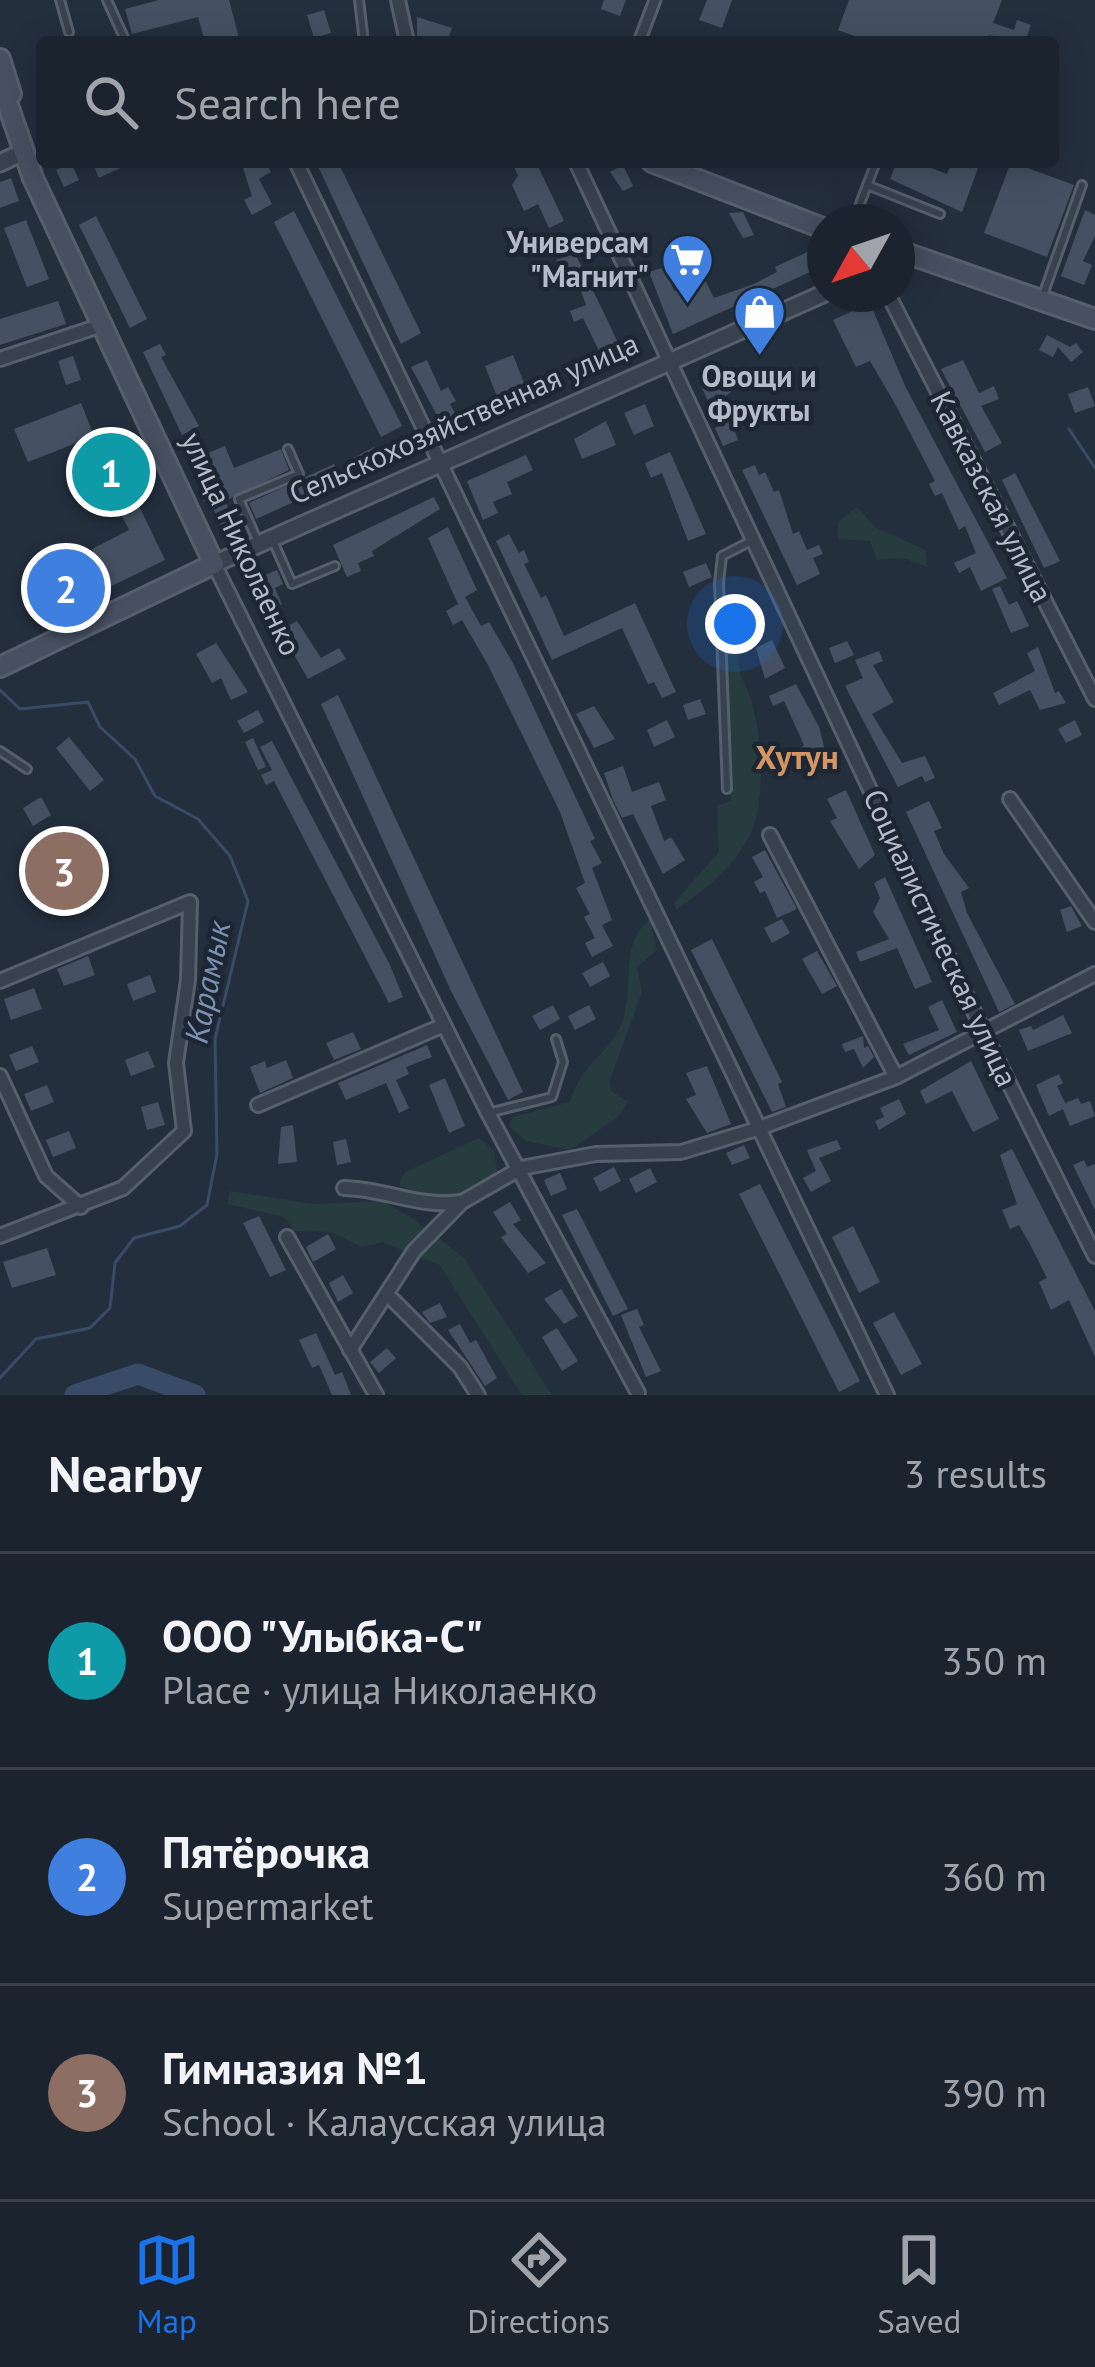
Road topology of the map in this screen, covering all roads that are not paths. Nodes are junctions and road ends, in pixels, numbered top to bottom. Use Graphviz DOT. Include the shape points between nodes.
graph roads {
  1 [pos="60,0"];
  2 [pos="107,0"];
  3 [pos="359,0"];
  4 [pos="398,0"];
  5 [pos="655,0"];
  6 [pos="69,32"];
  7 [pos="123,36"];
  8 [pos="363,36"];
  9 [pos="406,36"];
  10 [pos="641,36"];
  11 [pos="0,58"];
  12 [pos="0,82"];
  13 [pos="26,158"];
  14 [pos="299,168"];
  15 [pos="579,168"];
  16 [pos="668,168"];
  17 [pos="680,168"];
  18 [pos="873,168"];
  19 [pos="867,185"];
  20 [pos="1082,185"];
  21 [pos="860,204"];
  22 [pos="940,214"];
  23 [pos="807,219"];
  24 [pos="807,219"];
  25 [pos="915,258"];
  26 [pos="915,258"];
  27 [pos="807,301"];
  28 [pos="1040,301"];
  29 [pos="897,312"];
  30 [pos="1095,322"];
  31 [pos="106,324"];
  32 [pos="0,359"];
  33 [pos="668,362"];
  34 [pos="288,449"];
  35 [pos="440,461"];
  36 [pos="265,540"];
  37 [pos="754,540"];
  38 [pos="214,563"];
  39 [pos="335,566"];
  40 [pos="9,662"];
  41 [pos="1095,699"];
  42 [pos="0,751"];
  43 [pos="27,769"];
  44 [pos="727,789"];
  45 [pos="1010,799"];
  46 [pos="770,835"];
  47 [pos="1095,922"];
  48 [pos="1095,974"];
  49 [pos="0,981"];
  50 [pos="444,1025"];
  51 [pos="985,1035"];
  52 [pos="556,1039"];
  53 [pos="0,1076"];
  54 [pos="896,1077"];
  55 [pos="258,1105"];
  56 [pos="488,1113"];
  57 [pos="757,1129"];
  58 [pos="520,1168"];
  59 [pos="344,1188"];
  60 [pos="462,1202"];
  61 [pos="80,1208"];
  62 [pos="0,1236"];
  63 [pos="287,1237"];
  64 [pos="1095,1256"];
  65 [pos="387,1294"];
  66 [pos="350,1350"];
  67 [pos="638,1393"];
  68 [pos="376,1395"];
  69 [pos="478,1395"];
  70 [pos="886,1395"];
  1 -- 6 [label="lane"];
  2 -- 7 [label="lane"];
  3 -- 8 [label="lane"];
  4 -- 9 [label="street"];
  5 -- 10 [label="street"];
  11 -- 13 [label="main road, улица Николаенко"];
  12 -- 13 [label="main road, улица Николаенко"];
  13 -- 31 [label="main road, улица Николаенко"];
  14 -- 35 [label="street"];
  15 -- 33 [label="street, Социалистическая улица"];
  16 -- 23 [label="main road"];
  17 -- 24 [label="main road"];
  18 -- 19 [label="lane"];
  19 -- 21 [label="lane"];
  19 -- 22 [label="lane"];
  20 -- 28 [label="lane"];
  25 -- 28 [label="main road"];
  26 -- 30 [label="main road"];
  27 -- 33 [label="street, Сельскохозяйственная улица"];
  28 -- 30 [label="main road"];
  29 -- 41 [label="street, Кавказская улица"];
  31 -- 32 [label="street"];
  31 -- 38 [label="main road, улица Николаенко"];
  33 -- 35 [label="street, Сельскохозяйственная улица"];
  33 -- 37 [label="street, Социалистическая улица"];
  34 -- 36 [label="lane" via="299,474 239,500"];
  35 -- 36 [label="street, Сельскохозяйственная улица"];
  35 -- 57 [label="street"];
  36 -- 38 [label="street, Сельскохозяйственная улица"];
  36 -- 39 [label="lane" via="292,584"];
  37 -- 44 [label="lane" via="722,556 719,583"];
  37 -- 51 [label="street, Социалистическая улица"];
  38 -- 40 [label="main road, Сельскохозяйственная улица"];
  38 -- 50 [label="street, улица Николаенко"];
  42 -- 43 [label="lane"];
  45 -- 47 [label="street"];
  46 -- 54 [label="street"];
  48 -- 51 [label="street"];
  49 -- 61 [label="street" via="190,902 176,1063 184,1131 123,1188"];
  50 -- 55 [label="street"];
  50 -- 56 [label="street, улица Николаенко"];
  51 -- 54 [label="street"];
  51 -- 64 [label="street, Социалистическая улица"];
  52 -- 56 [label="lane" via="562,1082 552,1097"];
  53 -- 61 [label="street" via="46,1176"];
  54 -- 57 [label="street"];
  56 -- 58 [label="street, улица Николаенко"];
  57 -- 58 [label="street" via="681,1152 580,1156"];
  57 -- 70 [label="street"];
  58 -- 60 [label="street"];
  58 -- 67 [label="street, улица Николаенко"];
  59 -- 60 [label="street" via="382,1189 419,1205"];
  60 -- 65 [label="street"];
  61 -- 62 [label="street"];
  63 -- 66 [label="street"];
  65 -- 66 [label="street"];
  65 -- 69 [label="street"];
  66 -- 68 [label="street"];
}
